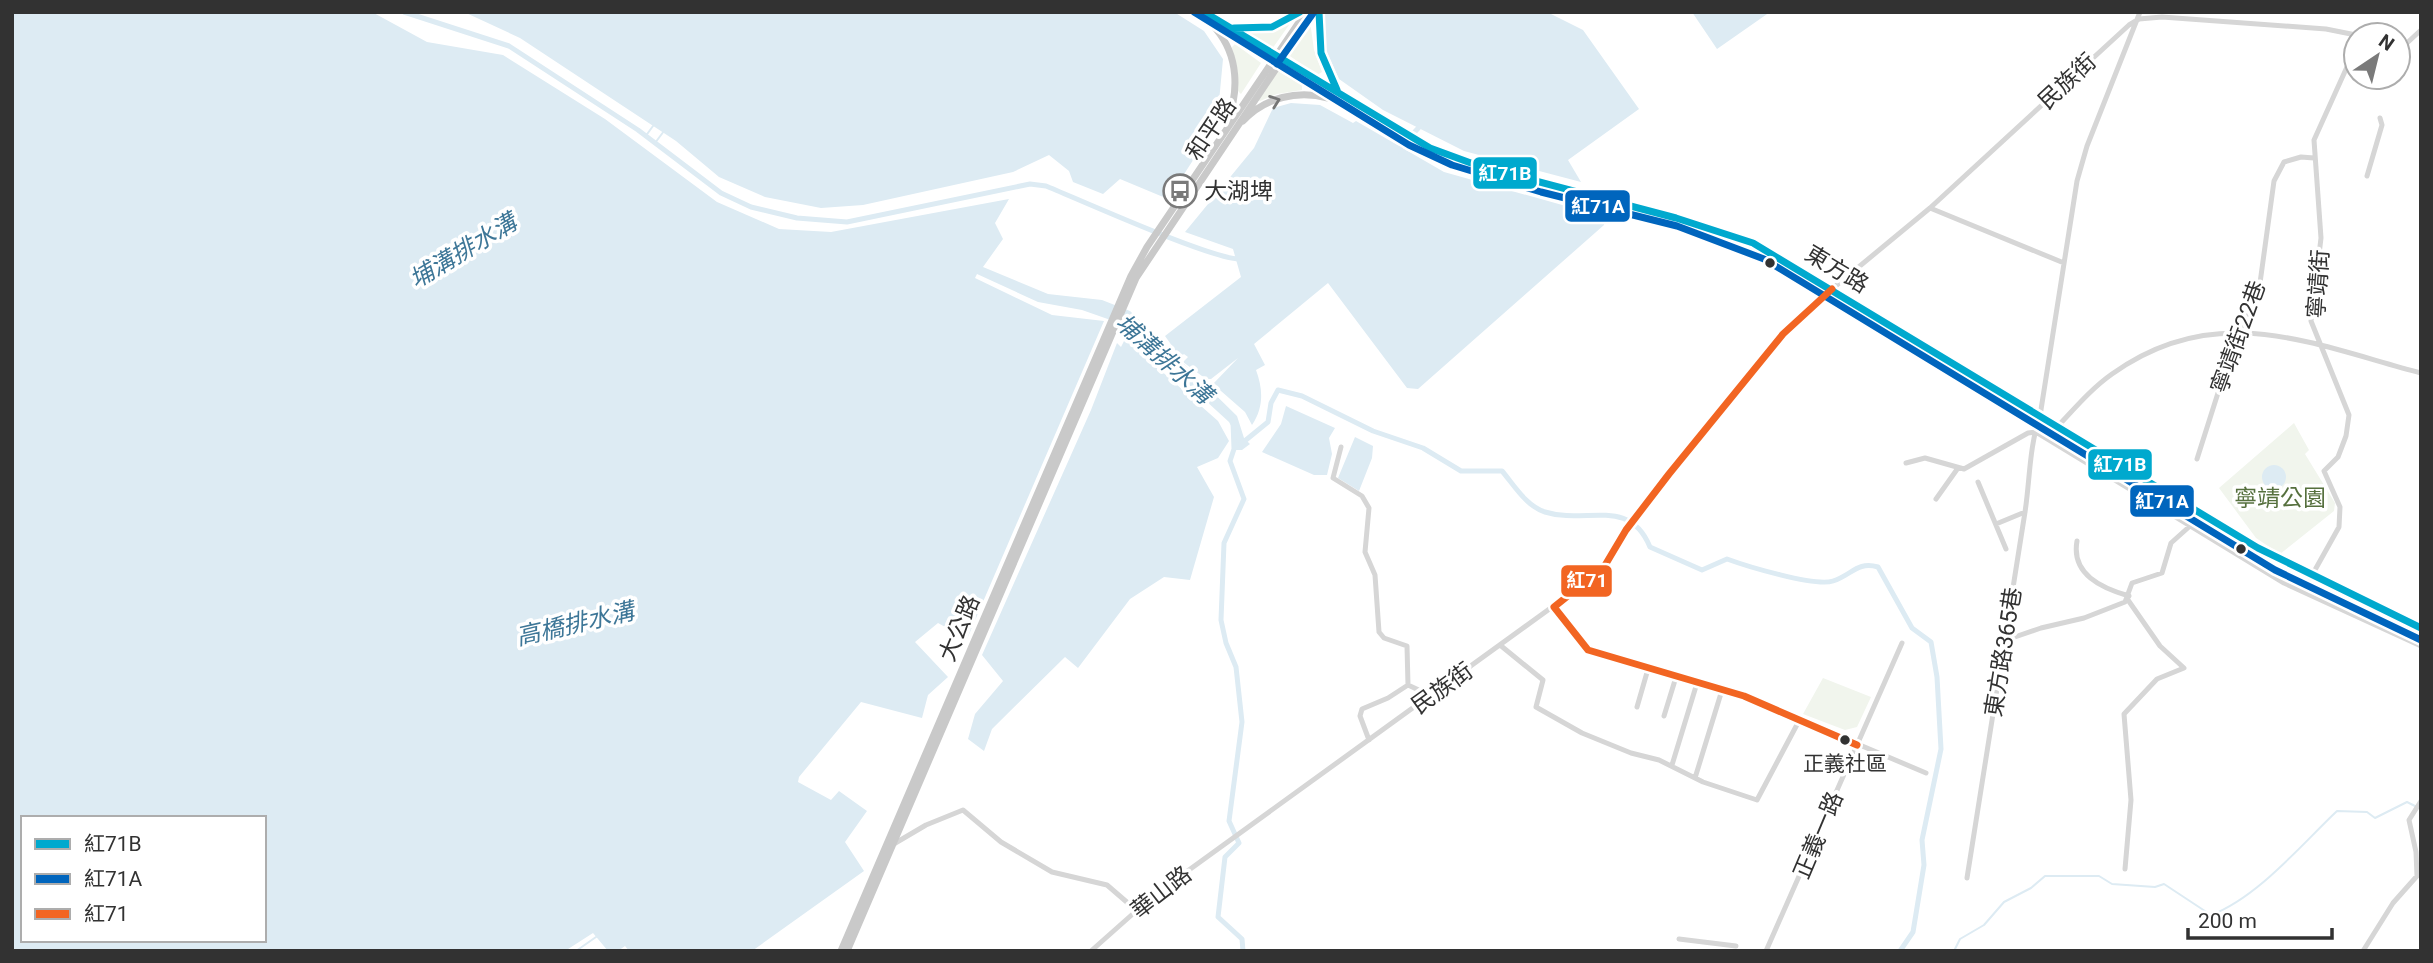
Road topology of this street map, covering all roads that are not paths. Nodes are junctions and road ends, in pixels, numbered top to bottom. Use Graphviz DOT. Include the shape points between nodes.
graph roads {
  1 [pos="1194,12"];
  2 [pos="1205,12"];
  3 [pos="1300,12"];
  4 [pos="1306,12"];
  5 [pos="1314,12"];
  6 [pos="1320,12"];
  7 [pos="2140,16"];
  8 [pos="1209,21"];
  9 [pos="1229,27"];
  10 [pos="2342,32"];
  11 [pos="1276,59"];
  12 [pos="2342,76"];
  13 [pos="1338,97"];
  14 [pos="2381,118"];
  15 [pos="1224,138"];
  16 [pos="2314,158"];
  17 [pos="2367,176"];
  18 [pos="1930,208"];
  19 [pos="2064,263"];
  20 [pos="1832,289"];
  21 [pos="1824,296"];
  22 [pos="1121,305"];
  23 [pos="2240,331"];
  24 [pos="2322,347"];
  25 [pos="2421,373"];
  26 [pos="2040,416"];
  27 [pos="2058,426"];
  28 [pos="2035,429"];
  29 [pos="1341,447"];
  30 [pos="2197,459"];
  31 [pos="1906,463"];
  32 [pos="1958,468"];
  33 [pos="1979,482"];
  34 [pos="1936,499"];
  35 [pos="2025,512"];
  36 [pos="2212,520"];
  37 [pos="1996,524"];
  38 [pos="2190,526"];
  39 [pos="2207,529"];
  40 [pos="2077,541"];
  41 [pos="2006,549"];
  42 [pos="2310,576"];
  43 [pos="2306,586"];
  44 [pos="2128,598"];
  45 [pos="1554,607"];
  46 [pos="2421,628"];
  47 [pos="2006,640"];
  48 [pos="2421,640"];
  49 [pos="1902,643"];
  50 [pos="1500,645"];
  51 [pos="2421,646"];
  52 [pos="970,657"];
  53 [pos="1648,669"];
  54 [pos="1676,677"];
  55 [pos="1697,683"];
  56 [pos="1408,685"];
  57 [pos="1722,690"];
  58 [pos="1427,698"];
  59 [pos="1637,707"];
  60 [pos="1664,716"];
  61 [pos="1800,719"];
  62 [pos="1369,740"];
  63 [pos="1857,745"];
  64 [pos="1672,765"];
  65 [pos="1926,773"];
  66 [pos="1695,778"];
  67 [pos="2421,802"];
  68 [pos="1242,830"];
  69 [pos="892,845"];
  70 [pos="883,860"];
  71 [pos="2125,869"];
  72 [pos="1967,878"];
  73 [pos="1136,911"];
  74 [pos="1679,939"];
  75 [pos="1736,946"];
  76 [pos="841,951"];
  77 [pos="847,951"];
  78 [pos="1091,951"];
  79 [pos="1766,951"];
  80 [pos="2363,951"];
  1 -- 8 [label="main road, 東方路"];
  2 -- 9 [label="main road, 東方路"];
  3 -- 9 [label="main road" via="1272,27"];
  4 -- 11 [label="main road, 和平路"];
  5 -- 11 [label="main road, 和平路"];
  6 -- 13 [label="main road" via="1318,48"];
  7 -- 10 [label="street"];
  7 -- 18 [label="street, 民族街"];
  7 -- 19 [label="street, 東方路365巷" via="2087,146"];
  8 -- 11 [label="main road, 東方路"];
  8 -- 15 [label="main road" via="1228,47 1236,79"];
  9 -- 11 [label="main road, 東方路"];
  11 -- 13 [label="main road, 東方路"];
  11 -- 15 [label="main road, 和平路"];
  12 -- 16 [label="street, 寧靖街" via="2315,133"];
  15 -- 13 [label="main road, one-way" via="1245,117 1273,100 1305,94"];
  13 -- 20 [label="main road, 東方路" via="1441,153 1696,222 1753,243"];
  13 -- 21 [label="main road, 東方路" via="1438,159 1491,178 1718,240 1764,259"];
  14 -- 17 [label="street"];
  15 -- 22 [label="main road, 和平路" via="1162,231"];
  16 -- 23 [label="street, 寧靖街22巷" via="2284,162 2274,181 2260,283"];
  16 -- 24 [label="street, 寧靖街" via="2321,238 2311,314"];
  18 -- 19 [label="street"];
  18 -- 20 [label="street, 民族街"];
  19 -- 26 [label="street, 東方路365巷"];
  20 -- 21 [label="street, 民族街"];
  20 -- 26 [label="main road, 東方路"];
  21 -- 28 [label="main road, 東方路"];
  21 -- 45 [label="street, 民族街" via="1783,334 1626,530 1604,567"];
  22 -- 52 [label="main road, 大公路"];
  23 -- 24 [label="street" via="2268,332"];
  23 -- 27 [label="street" via="2157,347 2110,375"];
  23 -- 30 [label="street, 寧靖街22巷"];
  24 -- 25 [label="street"];
  24 -- 42 [label="street, 寧靖街" via="2349,424 2337,457 2324,471 2340,507 2339,527"];
  26 -- 27 [label="main road, 東方路"];
  26 -- 28 [label="street, 東方路365巷"];
  27 -- 36 [label="main road, 東方路"];
  28 -- 32 [label="street" via="1970,467"];
  28 -- 35 [label="street, 東方路365巷"];
  28 -- 38 [label="street"];
  28 -- 39 [label="main road, 東方路"];
  29 -- 56 [label="street" via="1333,478 1362,496 1369,508 1365,552 1375,575 1379,632 1407,646"];
  31 -- 32 [label="street" via="1925,458"];
  32 -- 34 [label="street"];
  33 -- 37 [label="street"];
  35 -- 37 [label="street"];
  35 -- 47 [label="street, 東方路365巷"];
  36 -- 39 [label="street"];
  36 -- 42 [label="main road, 東方路"];
  37 -- 41 [label="street"];
  38 -- 44 [label="street" via="2171,543 2162,573 2132,583"];
  38 -- 51 [label="street" via="2284,583"];
  39 -- 43 [label="main road, 東方路"];
  40 -- 44 [label="street" via="2077,561 2083,572"];
  42 -- 43 [label="street, 寧靖街"];
  42 -- 46 [label="main road, 東方路"];
  43 -- 48 [label="main road, 東方路"];
  44 -- 47 [label="street" via="2084,618"];
  44 -- 71 [label="street" via="2160,646 2184,668 2158,679 2124,714 2131,800"];
  45 -- 50 [label="street, 民族街"];
  45 -- 53 [label="street" via="1588,650"];
  47 -- 72 [label="street, 東方路365巷"];
  49 -- 63 [label="street, 正義一路"];
  50 -- 58 [label="street, 民族街"];
  50 -- 64 [label="street" via="1543,680 1536,707 1543,712 1631,754"];
  52 -- 69 [label="main road, 大公路"];
  52 -- 70 [label="main road, 大公路"];
  53 -- 54 [label="street"];
  53 -- 59 [label="street"];
  54 -- 55 [label="street"];
  54 -- 60 [label="street"];
  55 -- 57 [label="street"];
  55 -- 64 [label="street"];
  56 -- 58 [label="street"];
  56 -- 62 [label="street" via="1362,709"];
  57 -- 61 [label="street"];
  57 -- 66 [label="street"];
  58 -- 62 [label="street, 民族街"];
  61 -- 63 [label="street"];
  61 -- 66 [label="street" via="1757,800"];
  62 -- 68 [label="street, 民族街"];
  63 -- 65 [label="street"];
  63 -- 79 [label="street, 正義一路"];
  64 -- 66 [label="street"];
  67 -- 80 [label="street" via="2409,820 2417,876 2393,903"];
  68 -- 73 [label="street, 華山路"];
  69 -- 70 [label="main road, 大公路"];
  69 -- 73 [label="street" via="963,810 1001,842 1052,872 1107,885"];
  70 -- 76 [label="main road, 大公路"];
  70 -- 77 [label="main road, 大公路"];
  73 -- 78 [label="street, 華山路"];
  74 -- 75 [label="street"];
}
